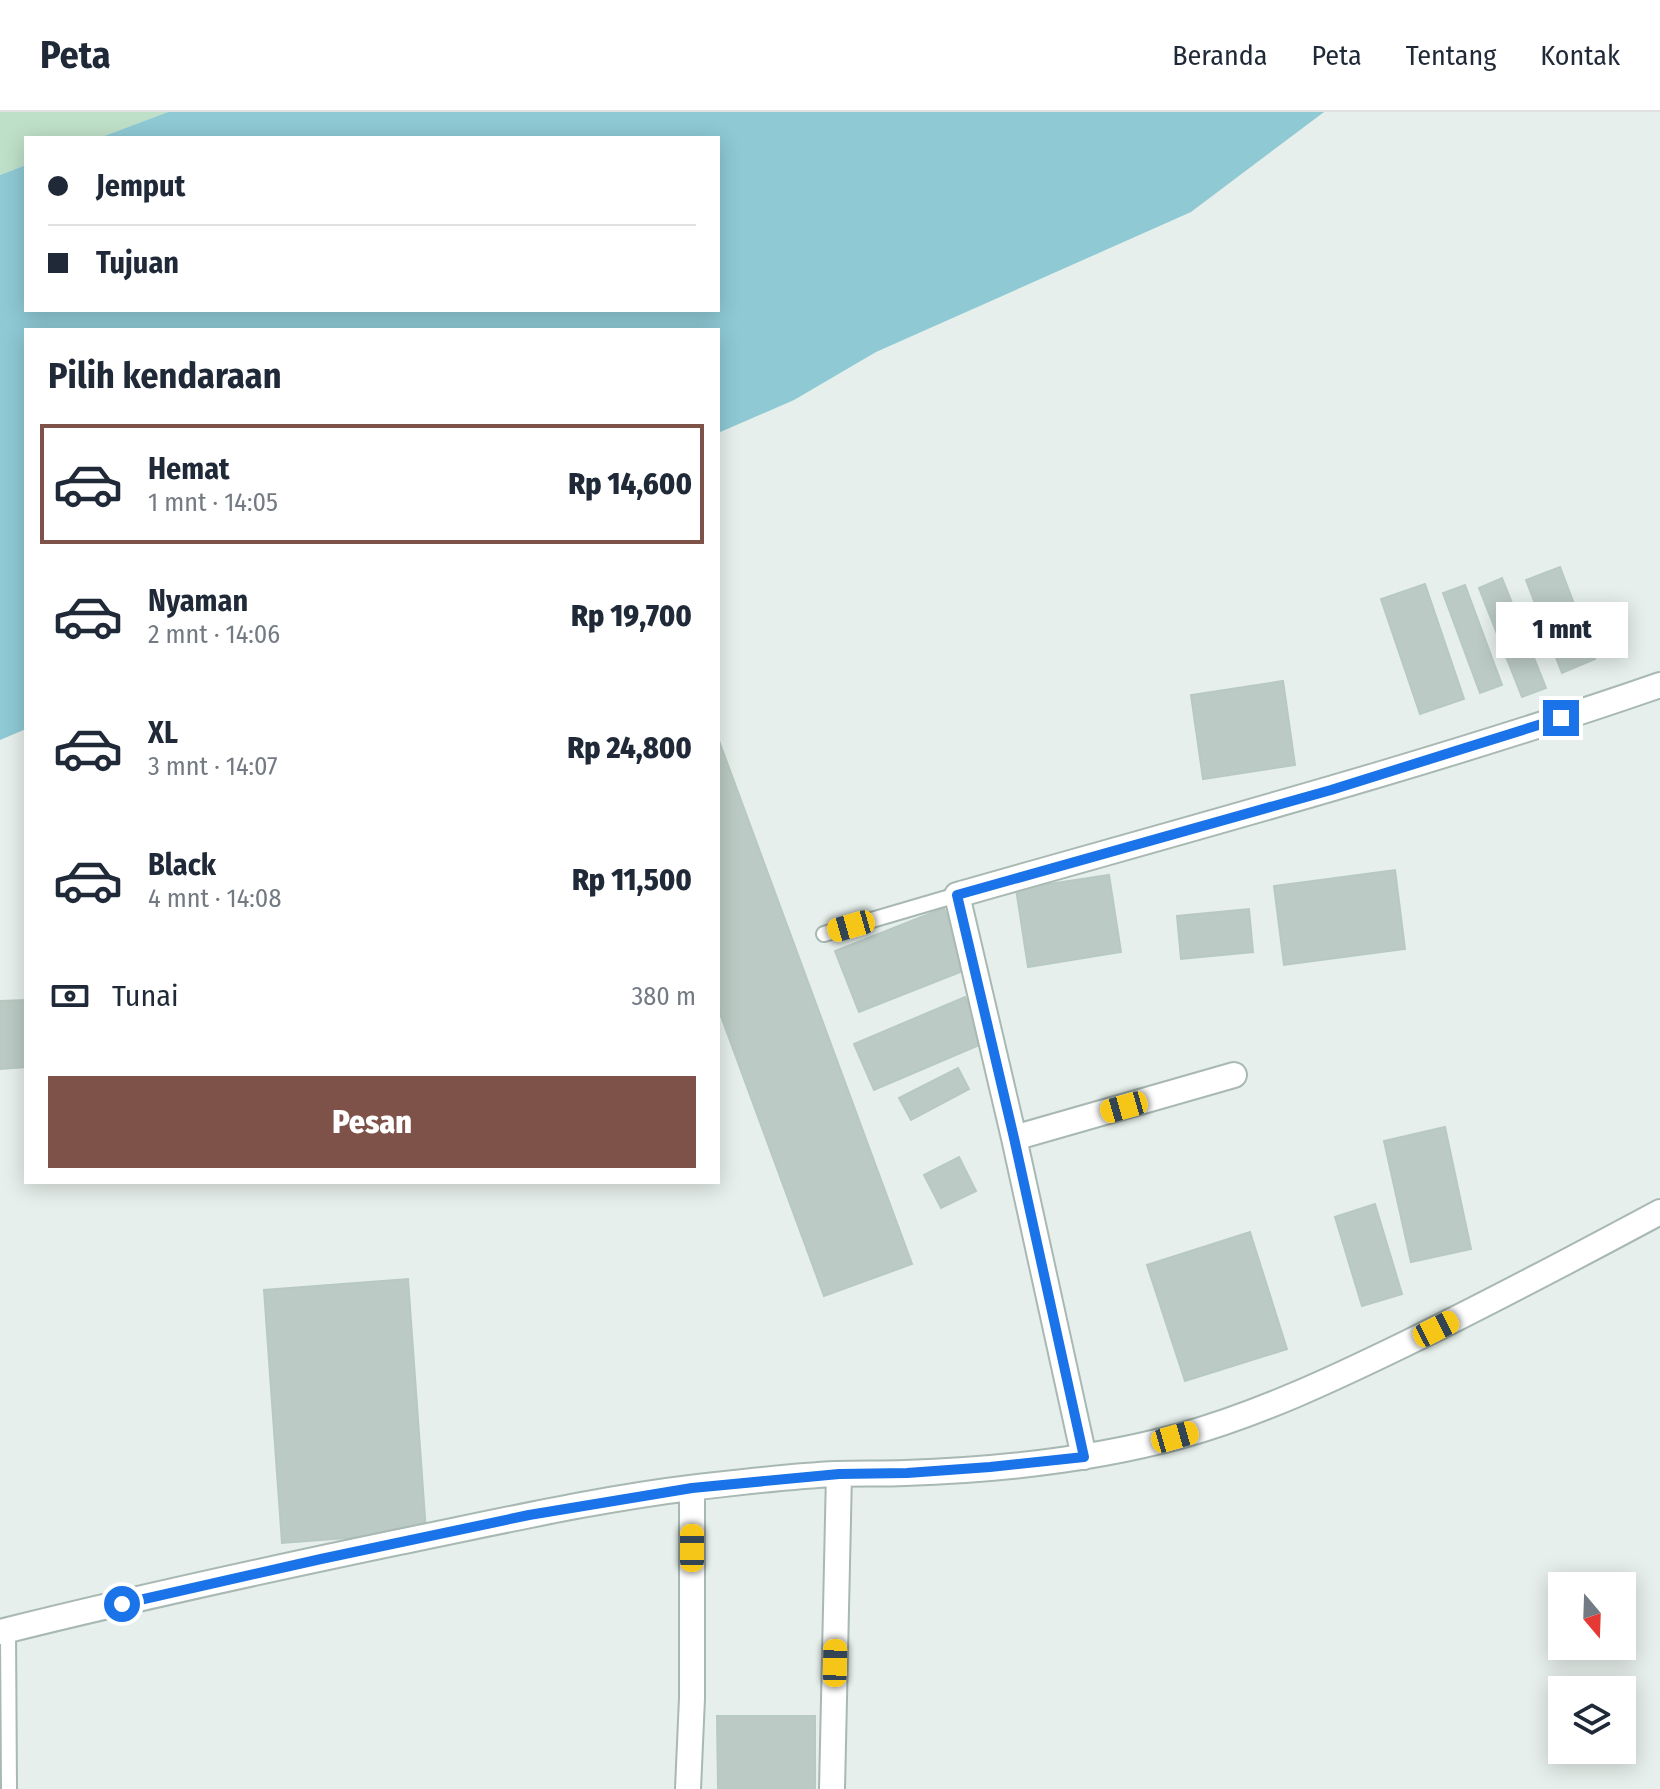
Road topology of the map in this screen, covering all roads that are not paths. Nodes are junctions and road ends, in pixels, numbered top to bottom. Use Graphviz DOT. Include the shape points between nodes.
graph roads {
  1 [pos="1660,685"];
  2 [pos="957,895"];
  3 [pos="824,934"];
  4 [pos="1234,1075"];
  5 [pos="1014,1138"];
  6 [pos="1660,1212"];
  7 [pos="1084,1457"];
  8 [pos="839,1474"];
  9 [pos="692,1488"];
  10 [pos="4,1631"];
  11 [pos="9,1789"];
  12 [pos="688,1789"];
  13 [pos="832,1789"];
  1 -- 2 [label="street" via="1331,790"];
  2 -- 3 [label="lane"];
  2 -- 5 [label="street"];
  4 -- 5 [label="street"];
  5 -- 7 [label="street"];
  6 -- 7 [label="street" via="1436,1329 1286,1399 1225,1423"];
  7 -- 8 [label="street"];
  8 -- 9 [label="street"];
  8 -- 13 [label="street"];
  9 -- 10 [label="street" via="514,1518"];
  9 -- 12 [label="street"];
  10 -- 11 [label="lane"];
}
